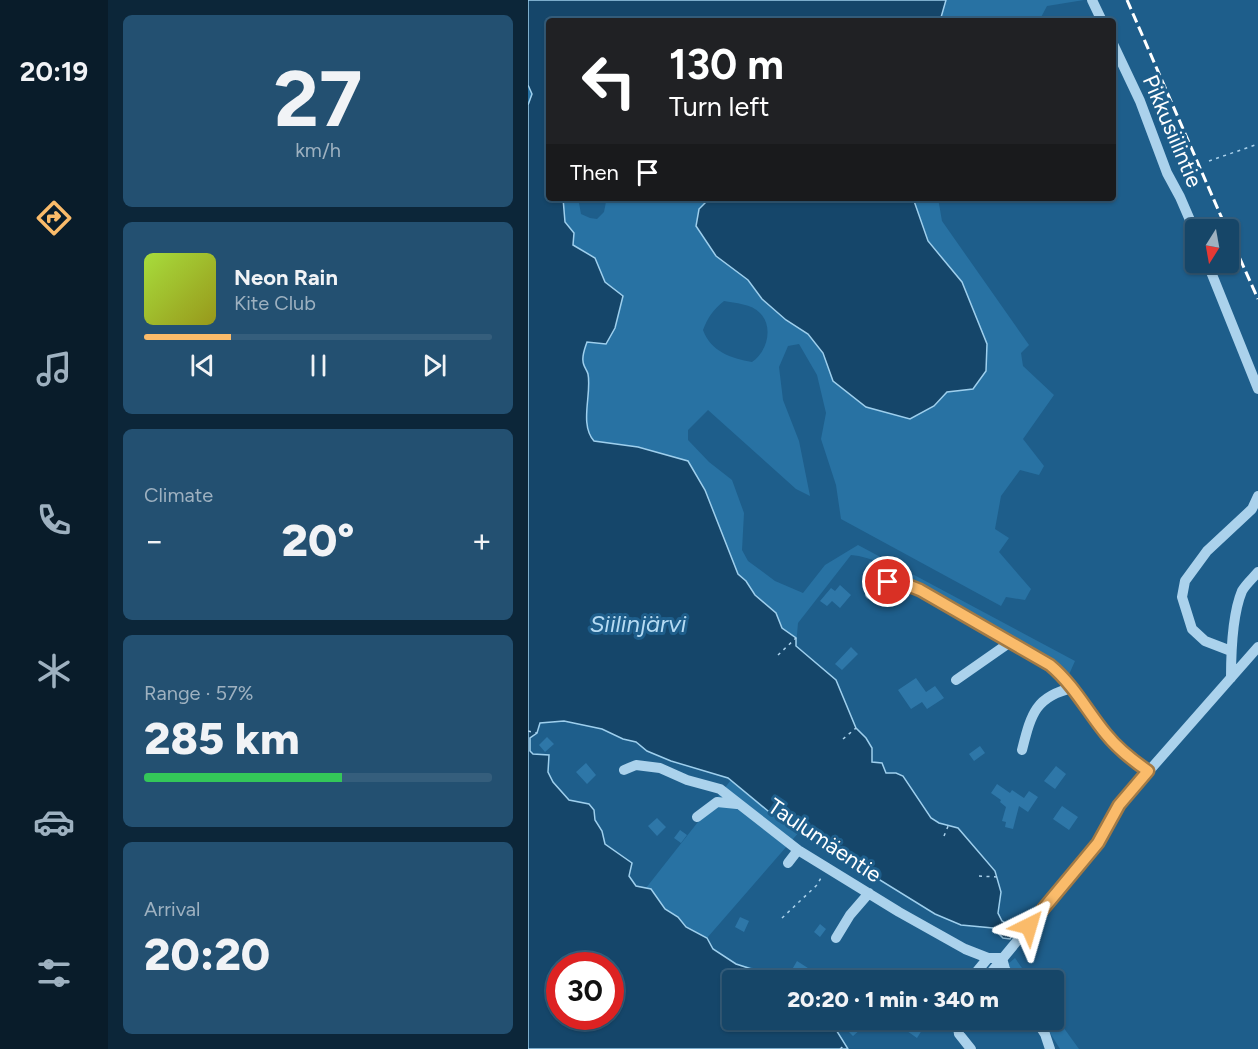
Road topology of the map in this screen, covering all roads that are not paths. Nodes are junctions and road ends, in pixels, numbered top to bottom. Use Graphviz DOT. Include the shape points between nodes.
graph roads {
  1 [pos="1092,0"];
  2 [pos="1101,18"];
  3 [pos="1116,50"];
  4 [pos="1190,219"];
  5 [pos="1211,273"];
  6 [pos="1258,389"];
  7 [pos="1258,496"];
  8 [pos="1258,572"];
  9 [pos="870,594"];
  10 [pos="1009,643"];
  11 [pos="1258,647"];
  12 [pos="1231,651"];
  13 [pos="1231,678"];
  14 [pos="956,680"];
  15 [pos="1073,688"];
  16 [pos="1022,750"];
  17 [pos="624,770"];
  18 [pos="1148,771"];
  19 [pos="737,804"];
  20 [pos="697,817"];
  21 [pos="798,850"];
  22 [pos="788,863"];
  23 [pos="869,893"];
  24 [pos="836,938"];
  25 [pos="988,958"];
  26 [pos="1002,958"];
  27 [pos="978,970"];
  28 [pos="993,970"];
  29 [pos="1006,970"];
  30 [pos="958,1030"];
  31 [pos="1042,1030"];
  32 [pos="970,1049"];
  33 [pos="1050,1049"];
  1 -- 2 [label="street"];
  3 -- 4 [label="street, Pikkusiilintie"];
  5 -- 6 [label="street"];
  7 -- 12 [label="street" via="1252,509 1207,551 1185,581 1182,597 1192,629 1205,641"];
  8 -- 12 [label="street" via="1243,590"];
  9 -- 10 [label="street" via="888,582 905,584"];
  10 -- 14 [label="street"];
  10 -- 15 [label="street" via="1050,665"];
  11 -- 13 [label="street"];
  12 -- 13 [label="street"];
  13 -- 18 [label="street"];
  15 -- 16 [label="street" via="1055,692 1036,708"];
  15 -- 18 [label="street" via="1106,735"];
  17 -- 19 [label="street, Taulumäentie" via="636,765 660,768 720,789"];
  18 -- 26 [label="street" via="1119,805 1098,843"];
  19 -- 20 [label="street" via="717,802"];
  19 -- 21 [label="street, Taulumäentie"];
  21 -- 22 [label="street"];
  21 -- 23 [label="street, Taulumäentie"];
  23 -- 24 [label="street"];
  23 -- 25 [label="street, Taulumäentie" via="965,949"];
  25 -- 26 [label="street, Taulumäentie"];
  25 -- 27 [label="street"];
  26 -- 28 [label="street"];
  26 -- 29 [label="street"];
  30 -- 32 [label="street"];
  31 -- 33 [label="street"];
}
